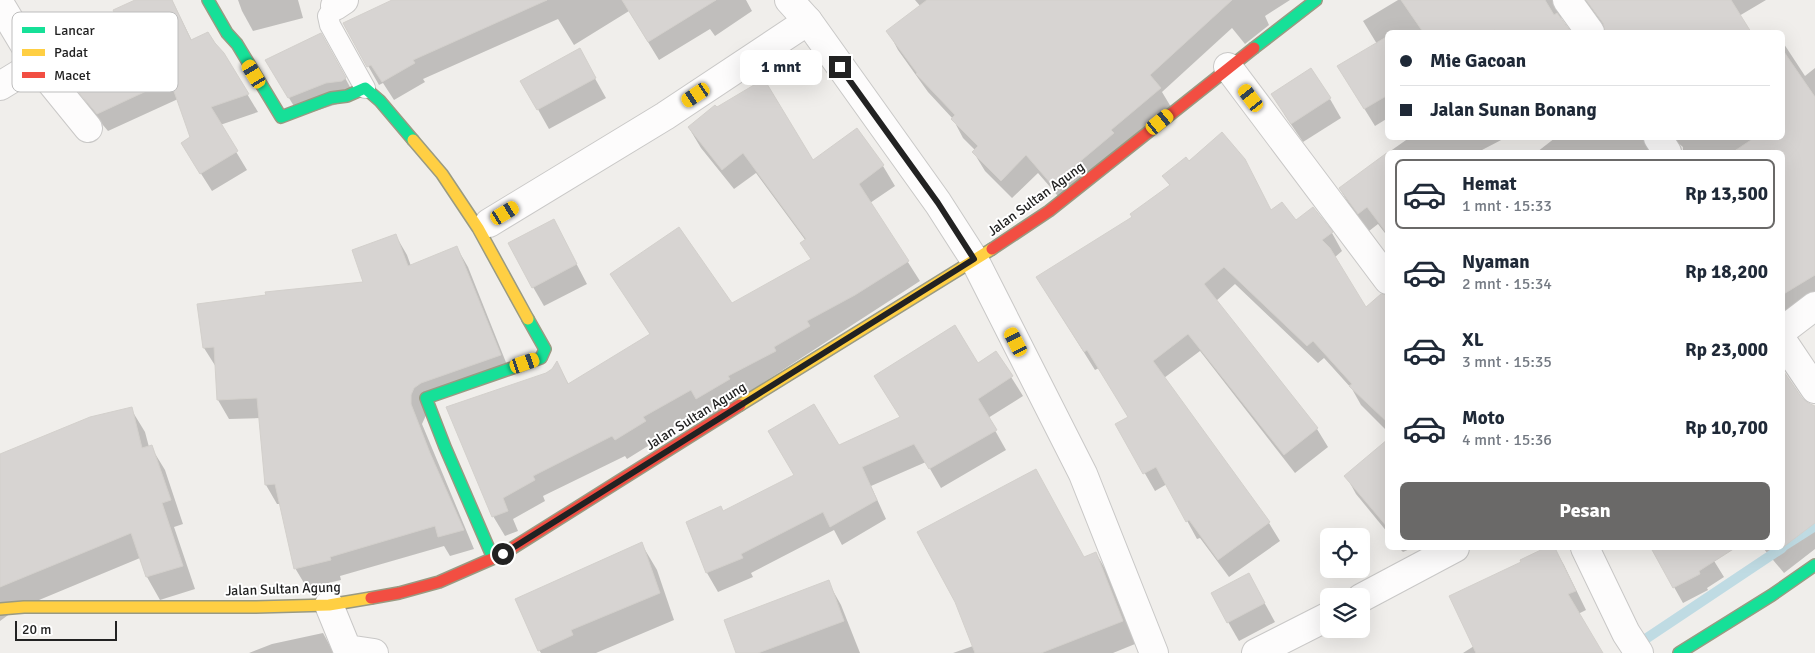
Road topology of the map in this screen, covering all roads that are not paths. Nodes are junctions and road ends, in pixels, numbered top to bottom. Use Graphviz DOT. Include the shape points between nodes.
graph roads {
  1 [pos="208,0"];
  2 [pos="789,0"];
  3 [pos="1316,0"];
  4 [pos="1567,0"];
  5 [pos="340,3"];
  6 [pos="0,4"];
  7 [pos="808,21"];
  8 [pos="12,24"];
  9 [pos="1589,30"];
  10 [pos="1228,67"];
  11 [pos="12,79"];
  12 [pos="0,86"];
  13 [pos="365,88"];
  14 [pos="59,92"];
  15 [pos="88,128"];
  16 [pos="483,226"];
  17 [pos="974,259"];
  18 [pos="1385,276"];
  19 [pos="1815,306"];
  20 [pos="1785,329"];
  21 [pos="1785,344"];
  22 [pos="1815,389"];
  23 [pos="1451,550"];
  24 [pos="1586,550"];
  25 [pos="493,558"];
  26 [pos="1815,566"];
  27 [pos="1370,593"];
  28 [pos="329,605"];
  29 [pos="0,609"];
  30 [pos="1320,621"];
  31 [pos="1632,643"];
  32 [pos="348,651"];
  33 [pos="374,653"];
  34 [pos="1154,653"];
  35 [pos="1256,653"];
  36 [pos="1679,653"];
  1 -- 13 [label="main road" via="281,118"];
  2 -- 7 [label="street"];
  3 -- 10 [label="main road, Jalan Sultan Agung"];
  4 -- 9 [label="street"];
  5 -- 13 [label="lane" via="328,16 330,24"];
  6 -- 8 [label="street"];
  7 -- 16 [label="street" via="665,116"];
  7 -- 17 [label="street" via="938,203"];
  10 -- 17 [label="main road, Jalan Sultan Agung" via="1064,199 997,247"];
  10 -- 18 [label="street"];
  11 -- 12 [label="street"];
  13 -- 16 [label="main road" via="380,101"];
  14 -- 15 [label="street"];
  16 -- 25 [label="main road" via="545,349 541,358 426,398"];
  17 -- 25 [label="main road, Jalan Sultan Agung" via="511,550"];
  17 -- 34 [label="street" via="1083,474"];
  19 -- 20 [label="street"];
  21 -- 22 [label="street"];
  23 -- 27 [label="street"];
  24 -- 31 [label="street"];
  25 -- 28 [label="main road, Jalan Sultan Agung" via="439,582 399,593"];
  26 -- 36 [label="main road"];
  28 -- 29 [label="main road, Jalan Sultan Agung"];
  28 -- 32 [label="street"];
  30 -- 35 [label="street"];
  32 -- 33 [label="street"];
}
